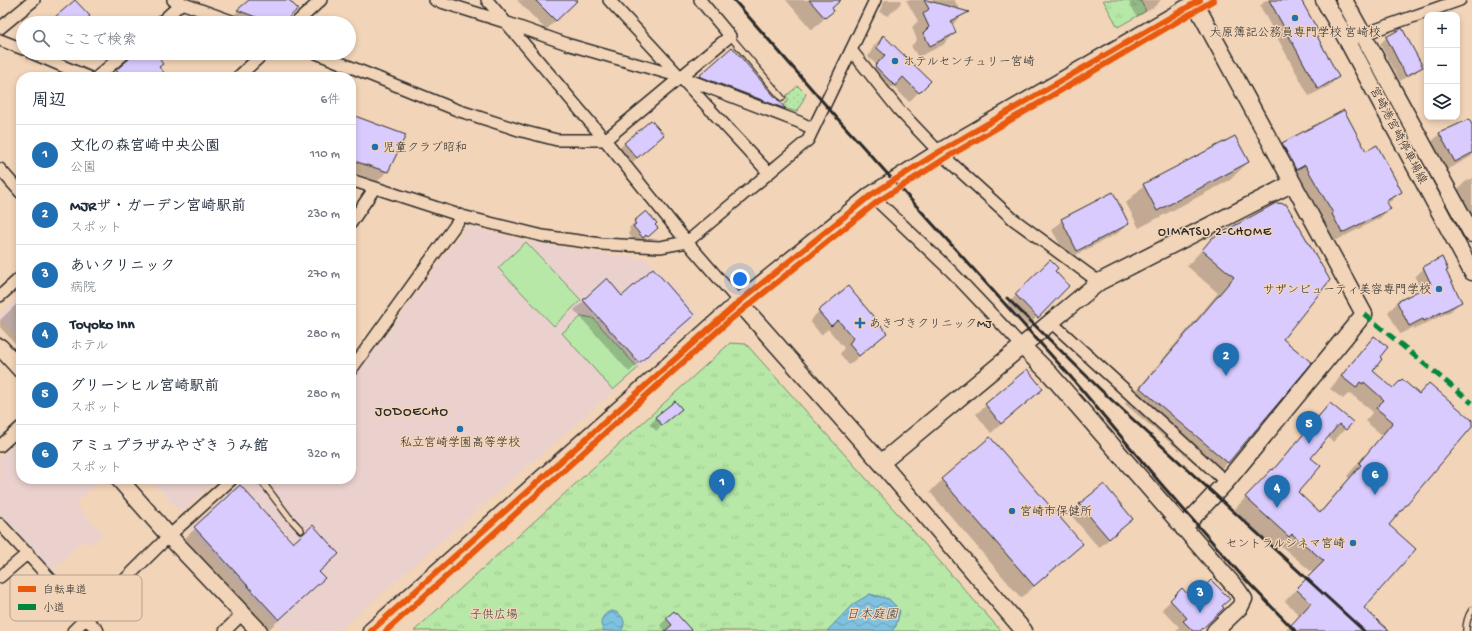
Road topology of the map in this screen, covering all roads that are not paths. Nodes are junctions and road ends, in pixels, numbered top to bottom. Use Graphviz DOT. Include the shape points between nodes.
graph roads {
  1 [pos="34,0"];
  2 [pos="321,0"];
  3 [pos="435,0"];
  4 [pos="487,0"];
  5 [pos="609,0"];
  6 [pos="700,0"];
  7 [pos="875,0"];
  8 [pos="1324,0"];
  9 [pos="1344,0"];
  10 [pos="1460,0"];
  11 [pos="1196,1"];
  12 [pos="178,2"];
  13 [pos="166,16"];
  14 [pos="217,16"];
  15 [pos="304,16"];
  16 [pos="506,22"];
  17 [pos="0,28"];
  18 [pos="1362,34"];
  19 [pos="730,36"];
  20 [pos="0,40"];
  21 [pos="1347,40"];
  22 [pos="16,46"];
  23 [pos="851,50"];
  24 [pos="48,60"];
  25 [pos="117,60"];
  26 [pos="256,60"];
  27 [pos="333,60"];
  28 [pos="76,72"];
  29 [pos="103,72"];
  30 [pos="243,72"];
  31 [pos="681,77"];
  32 [pos="782,98"];
  33 [pos="813,129"];
  34 [pos="605,140"];
  35 [pos="939,152"];
  36 [pos="0,168"];
  37 [pos="769,173"];
  38 [pos="356,182"];
  39 [pos="1293,183"];
  40 [pos="16,187"];
  41 [pos="374,189"];
  42 [pos="871,195"];
  43 [pos="356,216"];
  44 [pos="462,216"];
  45 [pos="1472,234"];
  46 [pos="687,242"];
  47 [pos="1471,269"];
  48 [pos="16,282"];
  49 [pos="1099,282"];
  50 [pos="0,296"];
  51 [pos="739,302"];
  52 [pos="1051,322"];
  53 [pos="1022,346"];
  54 [pos="0,347"];
  55 [pos="356,361"];
  56 [pos="16,365"];
  57 [pos="16,432"];
  58 [pos="0,446"];
  59 [pos="881,464"];
  60 [pos="1226,482"];
  61 [pos="123,484"];
  62 [pos="226,484"];
  63 [pos="264,484"];
  64 [pos="0,524"];
  65 [pos="1184,528"];
  66 [pos="301,530"];
  67 [pos="169,536"];
  68 [pos="28,553"];
  69 [pos="48,575"];
  70 [pos="130,575"];
  71 [pos="0,577"];
  72 [pos="1472,610"];
  73 [pos="242,614"];
  74 [pos="85,621"];
  75 [pos="89,621"];
  76 [pos="73,631"];
  77 [pos="98,631"];
  78 [pos="225,631"];
  79 [pos="259,631"];
  80 [pos="371,631"];
  81 [pos="1024,631"];
  82 [pos="1215,631"];
  83 [pos="1466,631"];
  1 -- 17 [label="street"];
  2 -- 15 [label="street"];
  3 -- 16 [label="street"];
  4 -- 16 [label="street"];
  5 -- 31 [label="street"];
  6 -- 19 [label="street"];
  7 -- 23 [label="street"];
  8 -- 21 [label="street, 宮崎港宮崎停車場線"];
  9 -- 18 [label="street, 宮崎港宮崎停車場線"];
  10 -- 18 [label="street"];
  11 -- 35 [label="street"];
  11 -- 39 [label="street"];
  12 -- 13 [label="street"];
  12 -- 14 [label="street"];
  16 -- 31 [label="street" via="570,46"];
  16 -- 34 [label="street"];
  18 -- 21 [label="street"];
  18 -- 45 [label="street, 宮崎港宮崎停車場線"];
  19 -- 31 [label="street"];
  19 -- 32 [label="lane"];
  20 -- 22 [label="street"];
  21 -- 47 [label="street, 宮崎港宮崎停車場線"];
  23 -- 33 [label="street"];
  23 -- 35 [label="street" via="899,110"];
  24 -- 28 [label="street"];
  25 -- 29 [label="street"];
  26 -- 30 [label="street"];
  27 -- 34 [label="street" via="457,110 522,131 557,140"];
  31 -- 33 [label="street"];
  31 -- 34 [label="street"];
  31 -- 37 [label="street"];
  33 -- 37 [label="street" via="808,140"];
  34 -- 46 [label="street"];
  35 -- 42 [label="street"];
  35 -- 49 [label="street" via="1013,218"];
  36 -- 40 [label="street"];
  37 -- 46 [label="street"];
  38 -- 41 [label="street"];
  39 -- 49 [label="street"];
  39 -- 60 [label="street" via="1364,314"];
  41 -- 43 [label="street"];
  41 -- 44 [label="street"];
  42 -- 51 [label="street"];
  42 -- 53 [label="street" via="952,272"];
  44 -- 46 [label="street" via="543,236 601,244 660,247"];
  44 -- 55 [label="street"];
  46 -- 51 [label="street"];
  48 -- 50 [label="street"];
  49 -- 52 [label="street"];
  51 -- 59 [label="street"];
  51 -- 80 [label="street"];
  52 -- 53 [label="street"];
  52 -- 60 [label="street"];
  53 -- 59 [label="street"];
  53 -- 65 [label="street" via="1050,374"];
  54 -- 56 [label="street"];
  57 -- 58 [label="street"];
  59 -- 81 [label="street"];
  60 -- 65 [label="street"];
  61 -- 67 [label="street"];
  62 -- 67 [label="street"];
  63 -- 66 [label="lane"];
  64 -- 68 [label="street"];
  65 -- 82 [label="street" via="1244,599 1240,607"];
  67 -- 70 [label="street"];
  67 -- 73 [label="street"];
  68 -- 69 [label="street"];
  68 -- 71 [label="street"];
  72 -- 83 [label="lane"];
  73 -- 78 [label="street"];
  73 -- 79 [label="street"];
  74 -- 76 [label="street"];
  75 -- 77 [label="street"];
}
